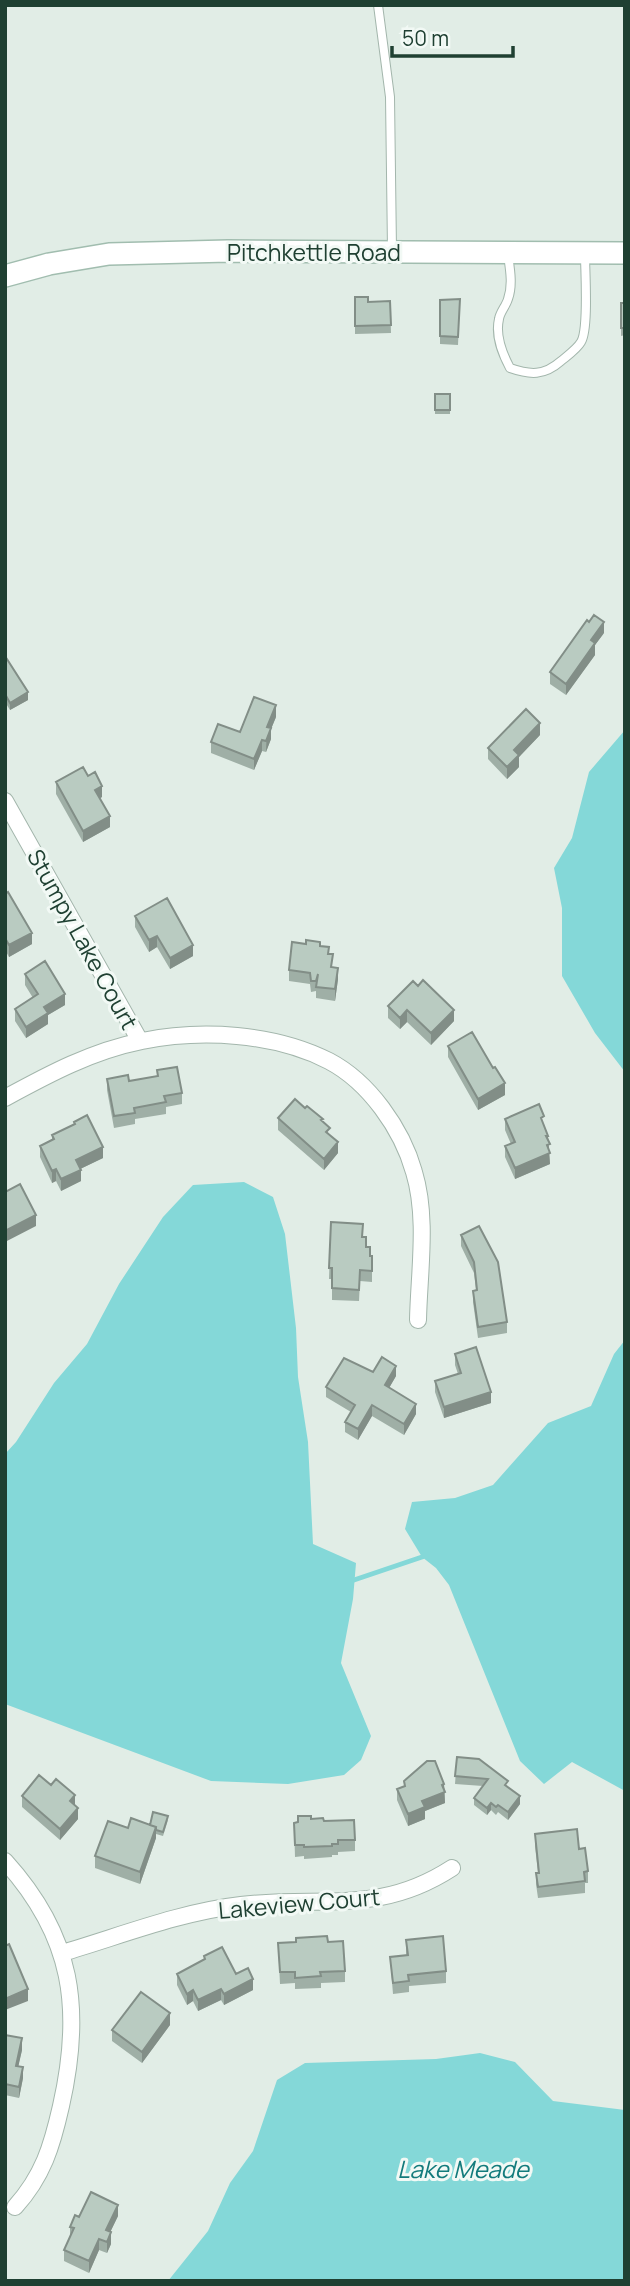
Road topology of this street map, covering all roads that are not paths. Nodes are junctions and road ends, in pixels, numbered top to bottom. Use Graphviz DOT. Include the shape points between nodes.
graph roads {
  1 [pos="379,5"];
  2 [pos="392,253"];
  3 [pos="508,253"];
  4 [pos="625,253"];
  5 [pos="584,254"];
  6 [pos="5,276"];
  7 [pos="5,801"];
  8 [pos="140,1041"];
  9 [pos="5,1098"];
  10 [pos="418,1320"];
  11 [pos="5,1861"];
  12 [pos="452,1868"];
  13 [pos="62,1953"];
  14 [pos="15,2207"];
  1 -- 2 [label="lane" via="390,97"];
  2 -- 3 [label="main road, Pitchkettle Road"];
  2 -- 6 [label="main road, Pitchkettle Road" via="109,254"];
  3 -- 5 [label="main road, Pitchkettle Road"];
  3 -- 5 [label="lane" via="509,298 499,318 498,333 502,351 510,368 538,374 552,369 581,343 585,330"];
  4 -- 5 [label="main road, Pitchkettle Road"];
  7 -- 8 [label="street, Stumpy Lake Court"];
  8 -- 9 [label="street" via="63,1067"];
  8 -- 10 [label="street" via="211,1035 282,1044 331,1062 365,1089 396,1129 414,1172 421,1217"];
  11 -- 13 [label="street" via="34,1897"];
  12 -- 13 [label="street, Lakeview Court" via="406,1892 338,1903 240,1905"];
  13 -- 14 [label="street" via="71,1992 71,2055 54,2138 41,2172"];
}
